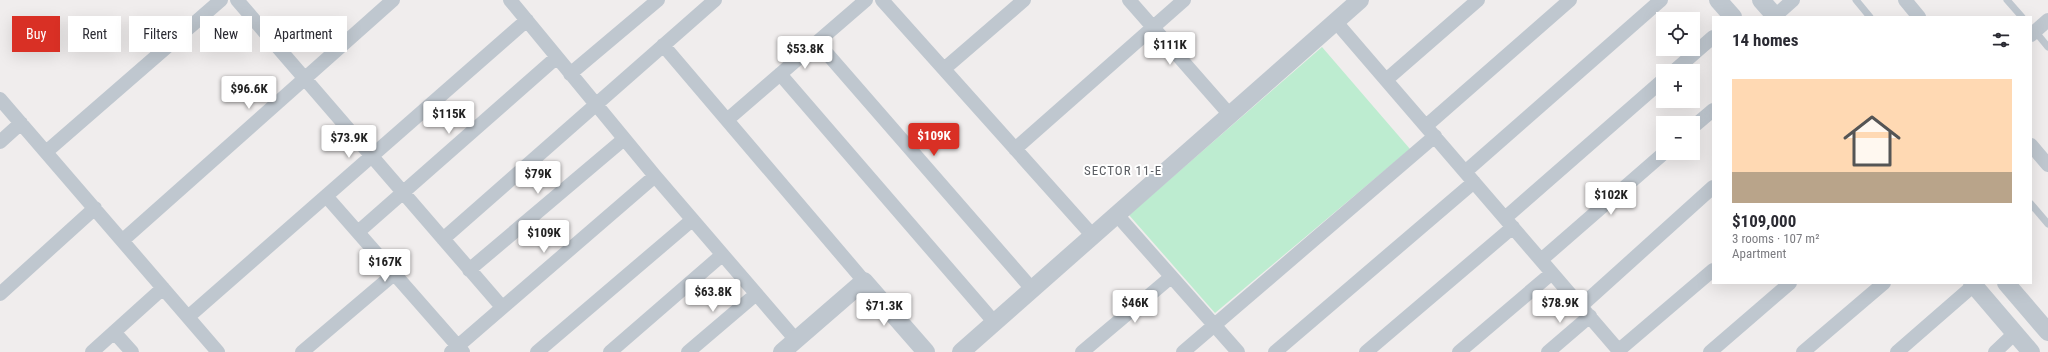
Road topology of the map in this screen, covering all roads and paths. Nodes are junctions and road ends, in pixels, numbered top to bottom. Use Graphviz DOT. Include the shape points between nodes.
graph roads {
  1 [pos="221,0"];
  2 [pos="237,0"];
  3 [pos="393,0"];
  4 [pos="510,0"];
  5 [pos="658,0"];
  6 [pos="866,0"];
  7 [pos="882,0"];
  8 [pos="1024,0"];
  9 [pos="1129,0"];
  10 [pos="1184,0"];
  11 [pos="1360,0"];
  12 [pos="1478,0"];
  13 [pos="1570,0"];
  14 [pos="1661,0"];
  15 [pos="1718,0"];
  16 [pos="1761,0"];
  17 [pos="1793,0"];
  18 [pos="1856,0"];
  19 [pos="1905,0"];
  20 [pos="2007,0"];
  21 [pos="711,1"];
  22 [pos="1732,16"];
  23 [pos="1775,16"];
  24 [pos="1869,16"];
  25 [pos="1918,16"];
  26 [pos="2021,16"];
  27 [pos="526,20"];
  28 [pos="2048,20"];
  29 [pos="1336,22"];
  30 [pos="1153,27"];
  31 [pos="2032,31"];
  32 [pos="1712,38"];
  33 [pos="817,42"];
  34 [pos="663,45"];
  35 [pos="2048,47"];
  36 [pos="557,57"];
  37 [pos="1682,64"];
  38 [pos="944,70"];
  39 [pos="570,74"];
  40 [pos="780,74"];
  41 [pos="305,79"];
  42 [pos="1386,80"];
  43 [pos="1656,86"];
  44 [pos="0,99"];
  45 [pos="595,104"];
  46 [pos="1712,111"];
  47 [pos="1230,115"];
  48 [pos="727,120"];
  49 [pos="1700,121"];
  50 [pos="21,123"];
  51 [pos="1430,131"];
  52 [pos="624,139"];
  53 [pos="0,142"];
  54 [pos="2032,146"];
  55 [pos="1015,149"];
  56 [pos="46,152"];
  57 [pos="371,156"];
  58 [pos="1656,160"];
  59 [pos="2048,165"];
  60 [pos="655,176"];
  61 [pos="1470,177"];
  62 [pos="1712,188"];
  63 [pos="403,192"];
  64 [pos="326,196"];
  65 [pos="2032,205"];
  66 [pos="96,208"];
  67 [pos="1116,215"];
  68 [pos="692,220"];
  69 [pos="1509,223"];
  70 [pos="2048,224"];
  71 [pos="358,232"];
  72 [pos="1093,236"];
  73 [pos="443,239"];
  74 [pos="123,240"];
  75 [pos="722,255"];
  76 [pos="1541,260"];
  77 [pos="469,270"];
  78 [pos="1712,271"];
  79 [pos="1552,272"];
  80 [pos="394,274"];
  81 [pos="1171,276"];
  82 [pos="864,281"];
  83 [pos="1789,284"];
  84 [pos="1883,284"];
  85 [pos="1973,284"];
  86 [pos="2007,284"];
  87 [pos="163,288"];
  88 [pos="1032,289"];
  89 [pos="0,294"];
  90 [pos="755,295"];
  91 [pos="502,307"];
  92 [pos="1585,311"];
  93 [pos="188,317"];
  94 [pos="995,323"];
  95 [pos="1214,326"];
  96 [pos="114,332"];
  97 [pos="2048,332"];
  98 [pos="2015,333"];
  99 [pos="796,340"];
  100 [pos="457,350"];
  101 [pos="1619,351"];
  102 [pos="92,352"];
  103 [pos="132,352"];
  104 [pos="218,352"];
  105 [pos="302,352"];
  106 [pos="537,352"];
  107 [pos="610,352"];
  108 [pos="688,352"];
  109 [pos="782,352"];
  110 [pos="926,352"];
  111 [pos="961,352"];
  112 [pos="1082,352"];
  113 [pos="1183,352"];
  114 [pos="1238,352"];
  115 [pos="1275,352"];
  116 [pos="1366,352"];
  117 [pos="1459,352"];
  118 [pos="1548,352"];
  119 [pos="1710,352"];
  120 [pos="1803,352"];
  121 [pos="1897,352"];
  122 [pos="1994,352"];
  123 [pos="2031,352"];
  1 -- 56 [label="street"];
  2 -- 41 [label="street"];
  3 -- 41 [label="street"];
  4 -- 27 [label="street"];
  5 -- 39 [label="street"];
  6 -- 33 [label="street"];
  7 -- 38 [label="street"];
  8 -- 38 [label="street"];
  9 -- 30 [label="street"];
  10 -- 30 [label="street"];
  11 -- 29 [label="street"];
  12 -- 42 [label="street"];
  13 -- 51 [label="street"];
  14 -- 61 [label="street"];
  15 -- 22 [label="street"];
  16 -- 23 [label="street"];
  17 -- 23 [label="street"];
  18 -- 24 [label="lane"];
  19 -- 25 [label="street"];
  20 -- 26 [label="lane"];
  21 -- 34 [label="street"];
  27 -- 36 [label="street"];
  27 -- 57 [label="street"];
  28 -- 31 [label="street"];
  29 -- 42 [label="street"];
  29 -- 47 [label="street"];
  30 -- 47 [label="street"];
  30 -- 55 [label="street"];
  31 -- 35 [label="lane"];
  32 -- 37 [label="street"];
  33 -- 40 [label="street"];
  33 -- 88 [label="street"];
  34 -- 45 [label="street"];
  34 -- 48 [label="street"];
  36 -- 39 [label="street"];
  36 -- 63 [label="street"];
  38 -- 55 [label="street"];
  39 -- 45 [label="street"];
  40 -- 48 [label="street"];
  40 -- 94 [label="street"];
  41 -- 57 [label="street"];
  41 -- 74 [label="street"];
  42 -- 51 [label="street"];
  43 -- 69 [label="street"];
  44 -- 50 [label="street"];
  45 -- 52 [label="street"];
  45 -- 73 [label="street"];
  46 -- 49 [label="street"];
  47 -- 67 [label="street"];
  48 -- 82 [label="street"];
  50 -- 53 [label="street"];
  50 -- 56 [label="street"];
  51 -- 61 [label="street"];
  51 -- 95 [label="street"];
  52 -- 60 [label="street"];
  52 -- 77 [label="street"];
  54 -- 59 [label="street"];
  55 -- 72 [label="street"];
  56 -- 66 [label="street"];
  57 -- 63 [label="street"];
  57 -- 64 [label="street"];
  58 -- 76 [label="street"];
  60 -- 68 [label="street"];
  60 -- 91 [label="street"];
  61 -- 69 [label="street"];
  61 -- 115 [label="street"];
  62 -- 92 [label="street"];
  63 -- 71 [label="street"];
  63 -- 73 [label="street"];
  64 -- 71 [label="street"];
  64 -- 93 [label="street"];
  65 -- 70 [label="lane"];
  66 -- 74 [label="street"];
  66 -- 89 [label="street"];
  67 -- 72 [label="street"];
  67 -- 81 [label="street"];
  68 -- 75 [label="street"];
  68 -- 106 [label="street"];
  69 -- 76 [label="street"];
  69 -- 116 [label="street"];
  71 -- 80 [label="street"];
  72 -- 88 [label="street"];
  73 -- 77 [label="street"];
  74 -- 87 [label="street"];
  75 -- 90 [label="street"];
  75 -- 107 [label="street"];
  76 -- 79 [label="street"];
  77 -- 91 [label="street"];
  78 -- 101 [label="street"];
  79 -- 92 [label="street"];
  79 -- 117 [label="street"];
  80 -- 100 [label="street"];
  80 -- 105 [label="street"];
  81 -- 95 [label="street"];
  81 -- 112 [label="street"];
  82 -- 99 [label="street"];
  82 -- 110 [label="street"];
  83 -- 119 [label="street"];
  84 -- 120 [label="street"];
  85 -- 98 [label="street"];
  85 -- 121 [label="street"];
  86 -- 97 [label="street"];
  87 -- 93 [label="street"];
  87 -- 96 [label="street"];
  88 -- 94 [label="street"];
  90 -- 99 [label="street"];
  90 -- 108 [label="street"];
  91 -- 100 [label="street"];
  92 -- 101 [label="street"];
  92 -- 118 [label="street"];
  93 -- 104 [label="street"];
  94 -- 111 [label="street"];
  95 -- 113 [label="street"];
  95 -- 114 [label="street"];
  96 -- 102 [label="street"];
  96 -- 103 [label="street"];
  98 -- 122 [label="street"];
  98 -- 123 [label="street"];
  99 -- 109 [label="street"];
}
